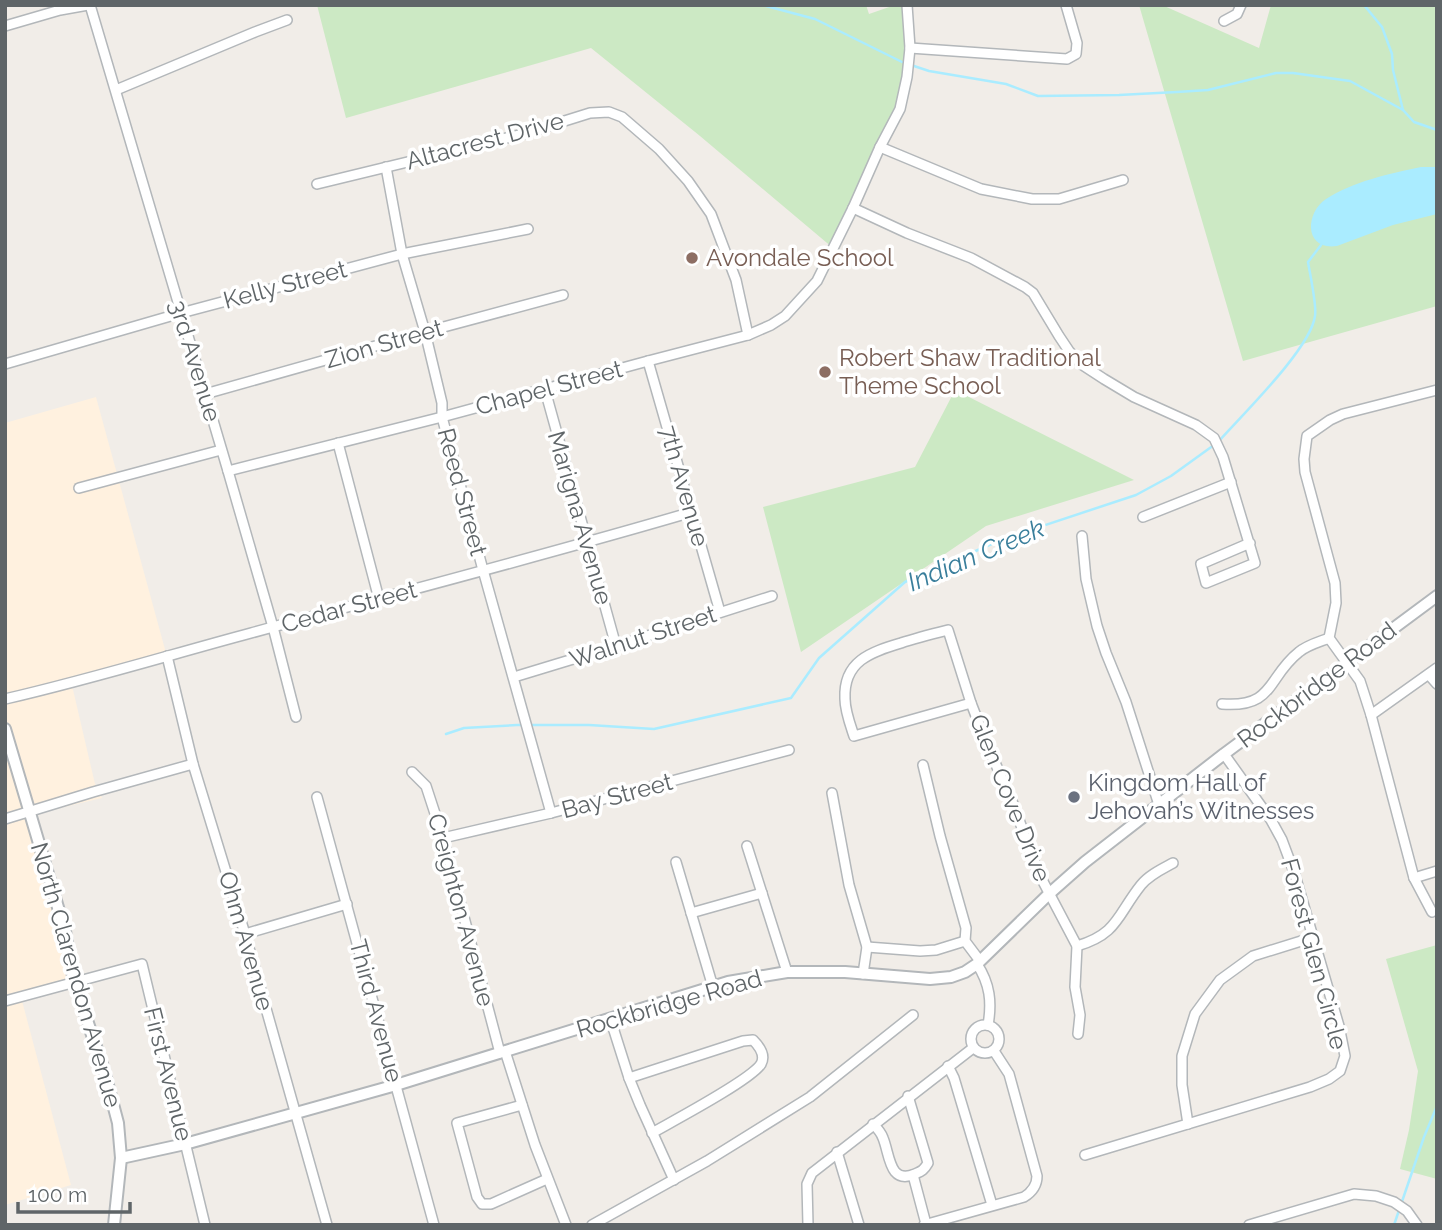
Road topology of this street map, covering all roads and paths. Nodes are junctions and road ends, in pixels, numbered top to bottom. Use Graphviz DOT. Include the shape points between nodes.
graph roads {
  1 [pos="89,5"];
  2 [pos="908,5"];
  3 [pos="1066,5"];
  4 [pos="1241,5"];
  5 [pos="287,20"];
  6 [pos="1224,21"];
  7 [pos="5,26"];
  8 [pos="910,48"];
  9 [pos="116,90"];
  10 [pos="880,147"];
  11 [pos="386,167"];
  12 [pos="1123,180"];
  13 [pos="317,184"];
  14 [pos="853,208"];
  15 [pos="528,229"];
  16 [pos="402,254"];
  17 [pos="563,295"];
  18 [pos="181,313"];
  19 [pos="425,332"];
  20 [pos="748,335"];
  21 [pos="648,361"];
  22 [pos="5,364"];
  23 [pos="545,390"];
  24 [pos="1437,390"];
  25 [pos="205,394"];
  26 [pos="442,417"];
  27 [pos="338,443"];
  28 [pos="221,450"];
  29 [pos="228,471"];
  30 [pos="1231,482"];
  31 [pos="79,488"];
  32 [pos="692,512"];
  33 [pos="1143,517"];
  34 [pos="1082,536"];
  35 [pos="587,542"];
  36 [pos="1250,543"];
  37 [pos="483,570"];
  38 [pos="772,596"];
  39 [pos="1437,596"];
  40 [pos="379,599"];
  41 [pos="720,612"];
  42 [pos="273,627"];
  43 [pos="1329,638"];
  44 [pos="616,646"];
  45 [pos="167,656"];
  46 [pos="1347,663"];
  47 [pos="1433,672"];
  48 [pos="514,677"];
  49 [pos="1437,684"];
  50 [pos="5,699"];
  51 [pos="971,703"];
  52 [pos="1222,704"];
  53 [pos="1371,715"];
  54 [pos="296,717"];
  55 [pos="5,729"];
  56 [pos="789,750"];
  57 [pos="1224,754"];
  58 [pos="194,764"];
  59 [pos="923,765"];
  60 [pos="412,772"];
  61 [pos="832,793"];
  62 [pos="317,797"];
  63 [pos="1158,805"];
  64 [pos="30,811"];
  65 [pos="551,813"];
  66 [pos="5,819"];
  67 [pos="443,838"];
  68 [pos="747,846"];
  69 [pos="676,862"];
  70 [pos="1173,863"];
  71 [pos="1437,871"];
  72 [pos="1414,878"];
  73 [pos="762,893"];
  74 [pos="1050,893"];
  75 [pos="347,904"];
  76 [pos="1432,912"];
  77 [pos="691,913"];
  78 [pos="245,934"];
  79 [pos="1314,937"];
  80 [pos="965,941"];
  81 [pos="1077,946"];
  82 [pos="867,947"];
  83 [pos="979,962"];
  84 [pos="787,972"];
  85 [pos="863,974"];
  86 [pos="74,982"];
  87 [pos="713,987"];
  88 [pos="5,1001"];
  89 [pos="913,1015"];
  90 [pos="610,1018"];
  91 [pos="988,1026"];
  92 [pos="1078,1034"];
  93 [pos="973,1048"];
  94 [pos="994,1051"];
  95 [pos="502,1052"];
  96 [pos="948,1066"];
  97 [pos="629,1078"];
  98 [pos="396,1085"];
  99 [pos="908,1096"];
  100 [pos="522,1105"];
  101 [pos="295,1113"];
  102 [pos="873,1124"];
  103 [pos="1188,1124"];
  104 [pos="652,1133"];
  105 [pos="185,1144"];
  106 [pos="837,1152"];
  107 [pos="1085,1155"];
  108 [pos="121,1158"];
  109 [pos="913,1175"];
  110 [pos="547,1179"];
  111 [pos="674,1180"];
  112 [pos="992,1205"];
  113 [pos="925,1224"];
  114 [pos="114,1225"];
  115 [pos="205,1225"];
  116 [pos="327,1225"];
  117 [pos="434,1225"];
  118 [pos="566,1225"];
  119 [pos="592,1225"];
  120 [pos="808,1225"];
  121 [pos="859,1225"];
  122 [pos="1249,1225"];
  123 [pos="1417,1225"];
  1 -- 7 [label="street"];
  1 -- 9 [label="street, 3rd Avenue"];
  2 -- 8 [label="street, Chapel Street"];
  3 -- 8 [label="street" via="1077,43 1076,54 1067,59"];
  4 -- 6 [label="street" via="1237,14"];
  5 -- 9 [label="street"];
  8 -- 10 [label="street, Chapel Street" via="900,109"];
  9 -- 18 [label="street, 3rd Avenue"];
  10 -- 12 [label="street" via="981,189 1032,199 1059,199"];
  10 -- 14 [label="street, Chapel Street"];
  11 -- 13 [label="street, Altacrest Drive"];
  11 -- 16 [label="street, Reed Street"];
  11 -- 20 [label="street, Altacrest Drive" via="590,113 622,117 659,149 711,214 736,280"];
  14 -- 20 [label="street, Chapel Street" via="817,281 785,316"];
  14 -- 30 [label="street" via="971,258 1025,287 1081,364 1214,438"];
  15 -- 16 [label="street, Kelly Street"];
  16 -- 18 [label="street, Kelly Street"];
  16 -- 19 [label="street, Reed Street"];
  17 -- 19 [label="street, Zion Street"];
  18 -- 22 [label="street, Kelly Street"];
  18 -- 25 [label="street, 3rd Avenue"];
  19 -- 25 [label="street, Zion Street"];
  19 -- 26 [label="street, Reed Street"];
  20 -- 21 [label="street, Chapel Street"];
  21 -- 23 [label="street, Chapel Street"];
  21 -- 32 [label="street, 7th Avenue"];
  23 -- 26 [label="street, Chapel Street"];
  23 -- 35 [label="street, Marigna Avenue"];
  24 -- 43 [label="street" via="1343,414 1307,436 1305,472 1335,583"];
  25 -- 28 [label="street, 3rd Avenue"];
  26 -- 27 [label="street, Chapel Street"];
  26 -- 37 [label="street, Reed Street"];
  27 -- 29 [label="street, Chapel Street"];
  27 -- 40 [label="street"];
  28 -- 29 [label="street, 3rd Avenue"];
  28 -- 31 [label="street"];
  29 -- 42 [label="street, 3rd Avenue"];
  30 -- 33 [label="street"];
  30 -- 36 [label="street"];
  32 -- 35 [label="street, Cedar Street"];
  32 -- 41 [label="street, 7th Avenue"];
  34 -- 63 [label="street" via="1097,626"];
  35 -- 37 [label="street, Cedar Street"];
  35 -- 44 [label="street, Marigna Avenue"];
  36 -- 36 [label="street" via="1255,564 1206,583 1201,564"];
  37 -- 40 [label="street, Cedar Street"];
  37 -- 48 [label="street, Reed Street"];
  38 -- 41 [label="street, Walnut Street"];
  39 -- 46 [label="street, Rockbridge Road"];
  40 -- 42 [label="street, Cedar Street"];
  41 -- 44 [label="street, Walnut Street"];
  42 -- 45 [label="street, Cedar Street"];
  42 -- 54 [label="street, 3rd Avenue"];
  43 -- 46 [label="street"];
  43 -- 52 [label="street" via="1298,652 1257,699 1242,705"];
  44 -- 48 [label="street, Walnut Street"];
  45 -- 50 [label="street, Cedar Street"];
  45 -- 58 [label="street, Ohm Avenue"];
  46 -- 53 [label="street" via="1360,681"];
  46 -- 57 [label="street, Rockbridge Road"];
  47 -- 49 [label="street"];
  47 -- 53 [label="street"];
  48 -- 65 [label="street, Reed Street"];
  51 -- 51 [label="street, Glen Cove Drive" via="948,630 867,654 853,667 844,696 854,736"];
  51 -- 74 [label="street, Glen Cove Drive"];
  53 -- 72 [label="street"];
  55 -- 64 [label="street, North Clarendon Avenue"];
  56 -- 65 [label="street, Bay Street"];
  57 -- 63 [label="street, Rockbridge Road"];
  57 -- 79 [label="street, Forest Glen Circle" via="1282,840"];
  58 -- 64 [label="street"];
  58 -- 78 [label="street, Ohm Avenue"];
  59 -- 80 [label="street" via="966,928"];
  60 -- 67 [label="street, Creighton Avenue" via="426,786"];
  61 -- 82 [label="street" via="849,885"];
  62 -- 75 [label="street, Third Avenue"];
  63 -- 74 [label="street, Rockbridge Road"];
  64 -- 66 [label="street"];
  64 -- 86 [label="street, North Clarendon Avenue" via="65,931"];
  65 -- 67 [label="street, Bay Street"];
  67 -- 95 [label="street, Creighton Avenue"];
  68 -- 73 [label="street"];
  69 -- 77 [label="street"];
  70 -- 81 [label="street" via="1142,884 1107,932"];
  71 -- 72 [label="street"];
  72 -- 76 [label="street"];
  73 -- 77 [label="street"];
  73 -- 84 [label="street"];
  74 -- 81 [label="street, Glen Cove Drive"];
  74 -- 83 [label="street, Rockbridge Road"];
  75 -- 78 [label="street"];
  75 -- 98 [label="street, Third Avenue"];
  77 -- 87 [label="street"];
  78 -- 101 [label="street, Ohm Avenue"];
  79 -- 103 [label="street" via="1253,956 1220,980 1195,1014 1182,1056"];
  79 -- 103 [label="street, Forest Glen Circle" via="1345,1056 1340,1070 1310,1087"];
  80 -- 82 [label="street" via="920,951"];
  80 -- 83 [label="street"];
  81 -- 92 [label="street"];
  82 -- 85 [label="street"];
  83 -- 85 [label="street, Rockbridge Road" via="951,977"];
  83 -- 91 [label="street" via="989,988"];
  84 -- 85 [label="street, Rockbridge Road"];
  84 -- 87 [label="street, Rockbridge Road"];
  86 -- 88 [label="street"];
  86 -- 105 [label="street, First Avenue" via="142,964"];
  86 -- 108 [label="street, North Clarendon Avenue" via="114,1107"];
  87 -- 90 [label="street, Rockbridge Road"];
  89 -- 111 [label="street" via="810,1097"];
  90 -- 95 [label="street, Rockbridge Road"];
  90 -- 97 [label="street"];
  91 -- 93 [label="street" via="975,1029 970,1038"];
  91 -- 94 [label="street" via="999,1038"];
  93 -- 94 [label="street" via="985,1054"];
  93 -- 96 [label="street"];
  94 -- 112 [label="street" via="1009,1074 1037,1182 1024,1197"];
  95 -- 98 [label="street, Rockbridge Road"];
  95 -- 100 [label="street, Creighton Avenue"];
  96 -- 99 [label="street"];
  96 -- 112 [label="street"];
  97 -- 104 [label="street"];
  97 -- 104 [label="street" via="743,1041 753,1040 759,1046 760,1065 746,1077"];
  98 -- 101 [label="street, Rockbridge Road"];
  98 -- 117 [label="street, Third Avenue"];
  99 -- 102 [label="street"];
  99 -- 109 [label="street" via="928,1163"];
  100 -- 110 [label="street, Creighton Avenue"];
  100 -- 110 [label="street" via="457,1123 477,1197 482,1204 492,1204"];
  101 -- 105 [label="street, Rockbridge Road"];
  101 -- 116 [label="street, Ohm Avenue"];
  102 -- 106 [label="street"];
  102 -- 109 [label="street" via="883,1137 893,1170 901,1177"];
  103 -- 107 [label="street, Forest Glen Circle"];
  104 -- 111 [label="street"];
  105 -- 108 [label="street, Rockbridge Road"];
  105 -- 115 [label="street, First Avenue"];
  106 -- 120 [label="street" via="811,1173"];
  106 -- 121 [label="street"];
  108 -- 114 [label="street, North Clarendon Avenue"];
  109 -- 113 [label="street"];
  110 -- 118 [label="street, Creighton Avenue"];
  111 -- 119 [label="street"];
  112 -- 113 [label="street"];
  122 -- 123 [label="street" via="1354,1194 1394,1202"];
}
